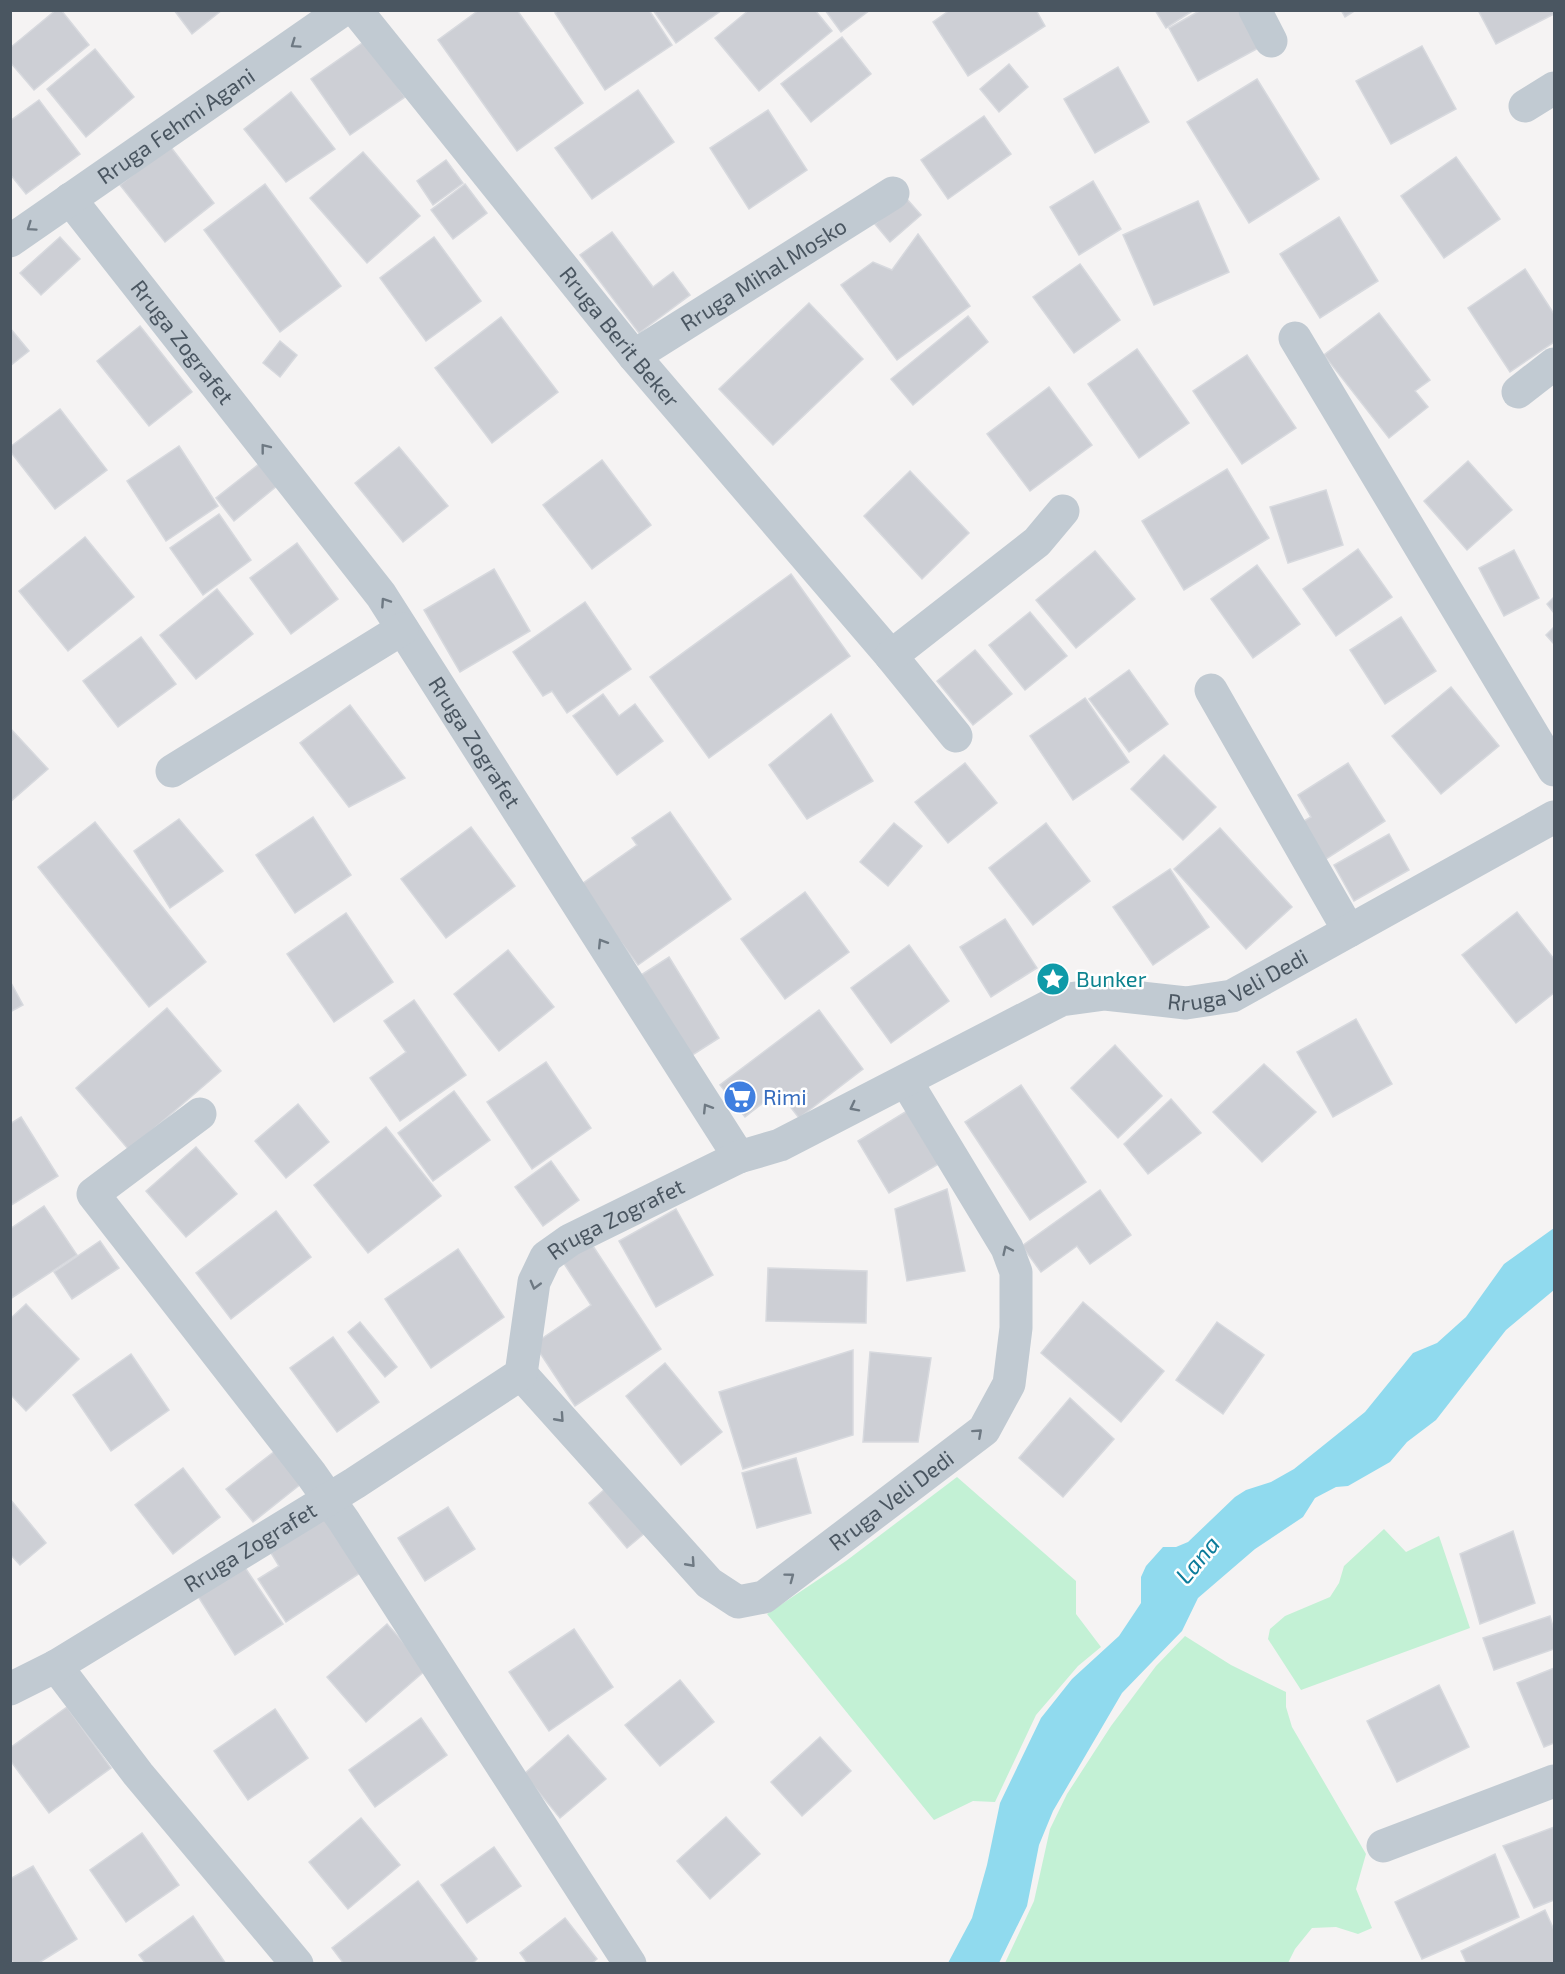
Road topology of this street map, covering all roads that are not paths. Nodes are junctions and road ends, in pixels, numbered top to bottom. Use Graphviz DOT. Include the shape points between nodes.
graph roads {
  1 [pos="343,10"];
  2 [pos="356,10"];
  3 [pos="1255,10"];
  4 [pos="1271,41"];
  5 [pos="1554,88"];
  6 [pos="1525,106"];
  7 [pos="893,193"];
  8 [pos="70,199"];
  9 [pos="10,241"];
  10 [pos="1295,338"];
  11 [pos="634,356"];
  12 [pos="1554,364"];
  13 [pos="1518,392"];
  14 [pos="1063,511"];
  15 [pos="402,629"];
  16 [pos="891,656"];
  17 [pos="1210,690"];
  18 [pos="956,736"];
  19 [pos="1554,770"];
  20 [pos="172,771"];
  21 [pos="1554,817"];
  22 [pos="1349,932"];
  23 [pos="906,1081"];
  24 [pos="200,1114"];
  25 [pos="739,1157"];
  26 [pos="521,1374"];
  27 [pos="328,1500"];
  28 [pos="56,1666"];
  29 [pos="10,1689"];
  30 [pos="1554,1781"];
  31 [pos="1383,1846"];
  32 [pos="297,1964"];
  33 [pos="630,1964"];
  1 -- 8 [label="street, Rruga Fehmi Agani, one-way"];
  2 -- 11 [label="street, Rruga Berit Beker"];
  3 -- 4 [label="street"];
  5 -- 6 [label="street"];
  7 -- 11 [label="street, Rruga Mihal Mosko"];
  8 -- 9 [label="street, Rruga Fehmi Agani, one-way"];
  15 -- 8 [label="street, Rruga Zografet, one-way" via="381,595"];
  10 -- 19 [label="street"];
  11 -- 16 [label="street, Rruga Berit Beker"];
  12 -- 13 [label="street"];
  14 -- 16 [label="street" via="1037,542"];
  15 -- 20 [label="street"];
  25 -- 15 [label="street, Rruga Zografet, one-way"];
  16 -- 18 [label="street, Rruga Berit Beker"];
  17 -- 22 [label="street"];
  21 -- 22 [label="street, Rruga Veli Dedi"];
  22 -- 23 [label="street, Rruga Veli Dedi" via="1232,996 1186,1003 1105,994 1061,1000"];
  23 -- 25 [label="street, Rruga Veli Dedi, one-way" via="780,1144"];
  26 -- 23 [label="street, Rruga Veli Dedi, one-way" via="709,1583 738,1602 764,1597 984,1430 1008,1384 1016,1328 1016,1272 1007,1248"];
  24 -- 27 [label="street" via="93,1194"];
  25 -- 26 [label="street, Rruga Zografet, one-way" via="570,1240 546,1257 534,1282"];
  26 -- 27 [label="street, Rruga Zografet"];
  27 -- 28 [label="street, Rruga Zografet"];
  27 -- 33 [label="street"];
  28 -- 29 [label="street, Rruga Zografet"];
  28 -- 32 [label="street" via="138,1774"];
  30 -- 31 [label="street"];
}
